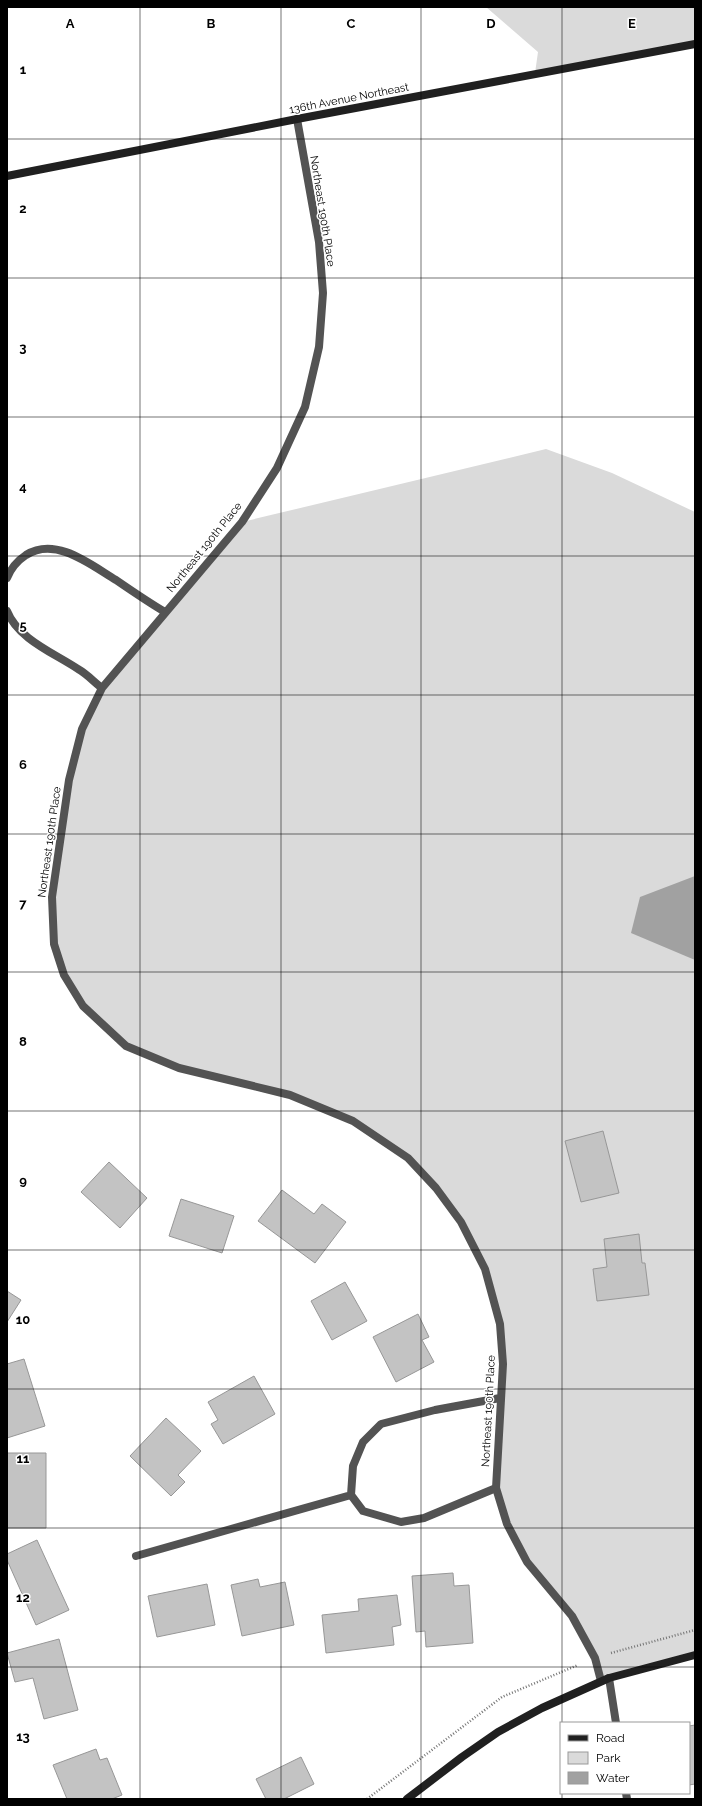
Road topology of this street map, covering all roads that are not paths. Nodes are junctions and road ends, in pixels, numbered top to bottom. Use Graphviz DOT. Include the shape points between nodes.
graph roads {
  1 [pos="695,44"];
  2 [pos="297,119"];
  3 [pos="7,176"];
  4 [pos="7,578"];
  5 [pos="7,611"];
  6 [pos="165,612"];
  7 [pos="102,688"];
  8 [pos="500,1398"];
  9 [pos="496,1488"];
  10 [pos="350,1495"];
  11 [pos="136,1556"];
  12 [pos="695,1655"];
  13 [pos="605,1680"];
  14 [pos="616,1722"];
  15 [pos="407,1799"];
  1 -- 2 [label="street, 136th Avenue Northeast"];
  2 -- 3 [label="street, 136th Avenue Northeast"];
  2 -- 6 [label="street, Northeast 190th Place" via="319,242 323,293 319,347 305,407 277,468 242,522"];
  4 -- 6 [label="street" via="20,560 35,550 56,550 78,556"];
  5 -- 7 [label="street" via="10,620 24,635 80,670"];
  6 -- 7 [label="street, Northeast 190th Place"];
  7 -- 8 [label="street, Northeast 190th Place" via="82,729 68,780 52,897 54,944 64,975 83,1006 126,1046 179,1068 290,1095 353,1120 408,1158 436,1188 461,1222 485,1268 500,1324 503,1364"];
  8 -- 9 [label="street, Northeast 190th Place"];
  8 -- 10 [label="street" via="435,1410 381,1424 362,1442 353,1466"];
  9 -- 10 [label="street" via="424,1518 401,1522 363,1511"];
  9 -- 13 [label="street, Northeast 190th Place" via="506,1524 526,1562 572,1616"];
  10 -- 11 [label="street"];
  12 -- 13 [label="street"];
  13 -- 14 [label="street, Northeast 190th Place"];
  13 -- 15 [label="street" via="542,1708 498,1732"];
}
